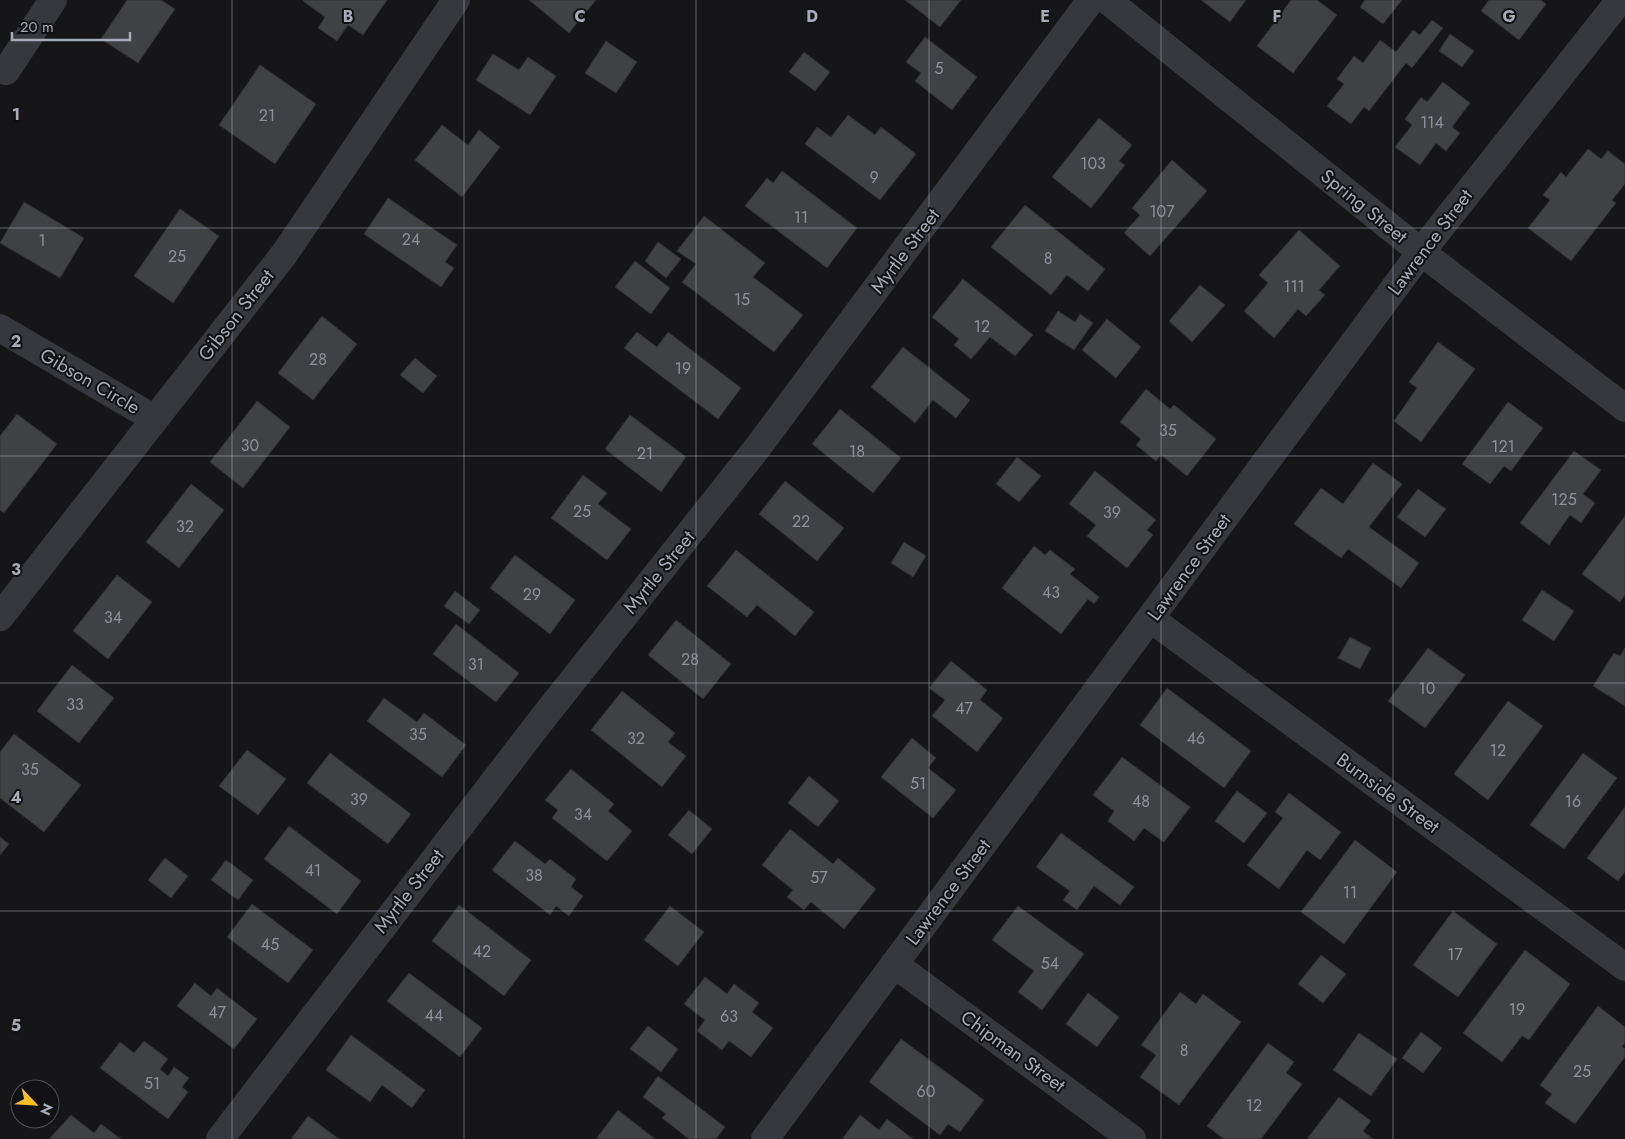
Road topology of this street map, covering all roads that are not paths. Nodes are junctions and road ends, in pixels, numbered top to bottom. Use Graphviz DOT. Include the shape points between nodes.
graph roads {
  1 [pos="53,0"];
  2 [pos="456,0"];
  3 [pos="1091,0"];
  4 [pos="1107,0"];
  5 [pos="1620,0"];
  6 [pos="6,71"];
  7 [pos="1421,252"];
  8 [pos="0,328"];
  9 [pos="1625,408"];
  10 [pos="155,419"];
  11 [pos="0,617"];
  12 [pos="1151,619"];
  13 [pos="894,964"];
  14 [pos="1625,967"];
  15 [pos="220,1139"];
  16 [pos="765,1139"];
  17 [pos="1132,1139"];
  1 -- 6 [label="street"];
  2 -- 10 [label="street, Gibson Street" via="285,253"];
  3 -- 15 [label="street, Myrtle Street" via="758,447 539,723"];
  4 -- 7 [label="street, Spring Street"];
  5 -- 7 [label="street, Lawrence Street"];
  7 -- 9 [label="street, Spring Street"];
  7 -- 12 [label="street, Lawrence Street"];
  8 -- 10 [label="street, Gibson Circle"];
  10 -- 11 [label="street, Gibson Street"];
  12 -- 13 [label="street, Lawrence Street"];
  12 -- 14 [label="street, Burnside Street"];
  13 -- 16 [label="street, Lawrence Street"];
  13 -- 17 [label="street, Chipman Street"];
}
